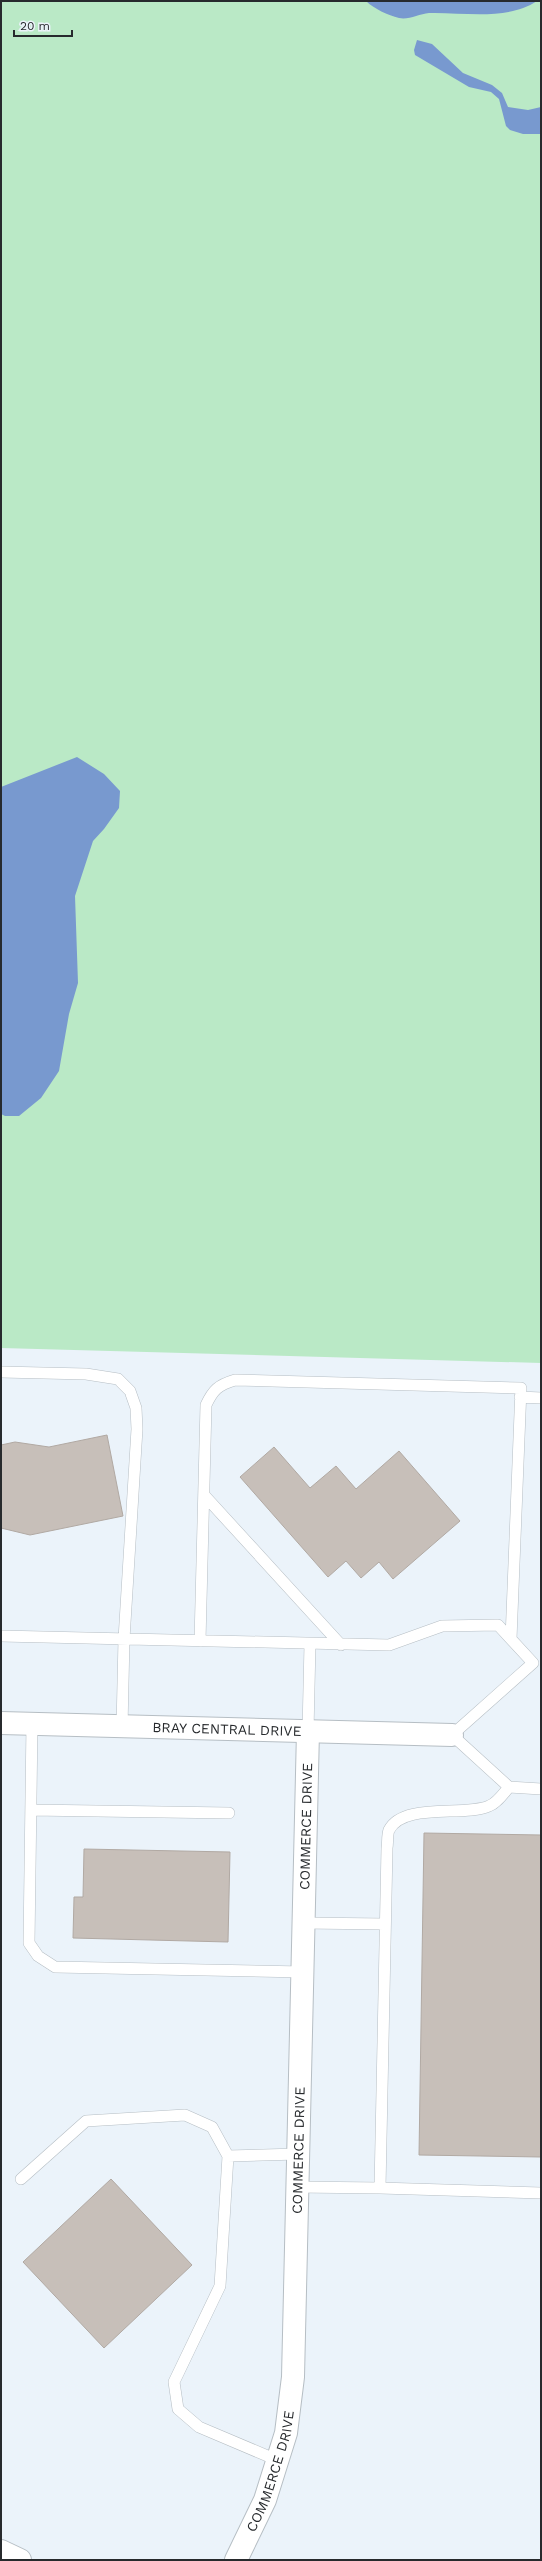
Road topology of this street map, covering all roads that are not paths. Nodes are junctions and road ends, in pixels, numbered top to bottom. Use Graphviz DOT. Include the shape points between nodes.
graph roads {
  1 [pos="1,1372"];
  2 [pos="520,1397"];
  3 [pos="541,1398"];
  4 [pos="204,1495"];
  5 [pos="1,1636"];
  6 [pos="124,1640"];
  7 [pos="511,1640"];
  8 [pos="200,1641"];
  9 [pos="310,1644"];
  10 [pos="341,1645"];
  11 [pos="537,1661"];
  12 [pos="1,1723"];
  13 [pos="32,1724"];
  14 [pos="122,1726"];
  15 [pos="308,1731"];
  16 [pos="452,1735"];
  17 [pos="509,1787"];
  18 [pos="541,1788"];
  19 [pos="31,1810"];
  20 [pos="229,1813"];
  21 [pos="304,1923"];
  22 [pos="385,1924"];
  23 [pos="303,1972"];
  24 [pos="298,2154"];
  25 [pos="228,2156"];
  26 [pos="21,2179"];
  27 [pos="297,2187"];
  28 [pos="380,2188"];
  29 [pos="541,2193"];
  30 [pos="277,2460"];
  31 [pos="1,2551"];
  32 [pos="20,2560"];
  33 [pos="236,2560"];
  1 -- 6 [label="lane" via="86,1374 118,1380 130,1391 136,1408 137,1429"];
  2 -- 3 [label="lane"];
  2 -- 4 [label="lane" via="521,1388 235,1380 221,1384 213,1390 206,1405"];
  2 -- 7 [label="lane"];
  4 -- 8 [label="lane"];
  4 -- 10 [label="lane"];
  5 -- 6 [label="lane"];
  6 -- 8 [label="lane"];
  6 -- 14 [label="lane"];
  7 -- 10 [label="lane" via="498,1625 442,1626 390,1645"];
  7 -- 11 [label="lane"];
  8 -- 9 [label="lane"];
  9 -- 10 [label="lane"];
  9 -- 15 [label="lane"];
  11 -- 16 [label="lane"];
  12 -- 13 [label="street, BRAY CENTRAL DRIVE"];
  13 -- 14 [label="street, BRAY CENTRAL DRIVE"];
  13 -- 19 [label="lane"];
  14 -- 15 [label="street, BRAY CENTRAL DRIVE"];
  15 -- 16 [label="street, BRAY CENTRAL DRIVE"];
  15 -- 21 [label="street, COMMERCE DRIVE"];
  16 -- 17 [label="lane"];
  17 -- 18 [label="lane"];
  17 -- 22 [label="lane" via="489,1806 415,1814 401,1818 390,1830 387,1848"];
  19 -- 20 [label="lane"];
  19 -- 23 [label="lane" via="29,1943 38,1956 55,1967"];
  21 -- 22 [label="lane"];
  21 -- 23 [label="street, COMMERCE DRIVE"];
  22 -- 28 [label="lane"];
  23 -- 24 [label="street, COMMERCE DRIVE"];
  24 -- 25 [label="lane"];
  24 -- 27 [label="street, COMMERCE DRIVE"];
  25 -- 26 [label="lane" via="212,2127 185,2115 86,2120"];
  25 -- 30 [label="lane" via="220,2286 174,2382 178,2409 199,2427"];
  27 -- 28 [label="lane"];
  27 -- 30 [label="street, COMMERCE DRIVE" via="293,2377 286,2433"];
  28 -- 29 [label="lane"];
  30 -- 33 [label="street, COMMERCE DRIVE" via="265,2500"];
  31 -- 32 [label="street"];
}
